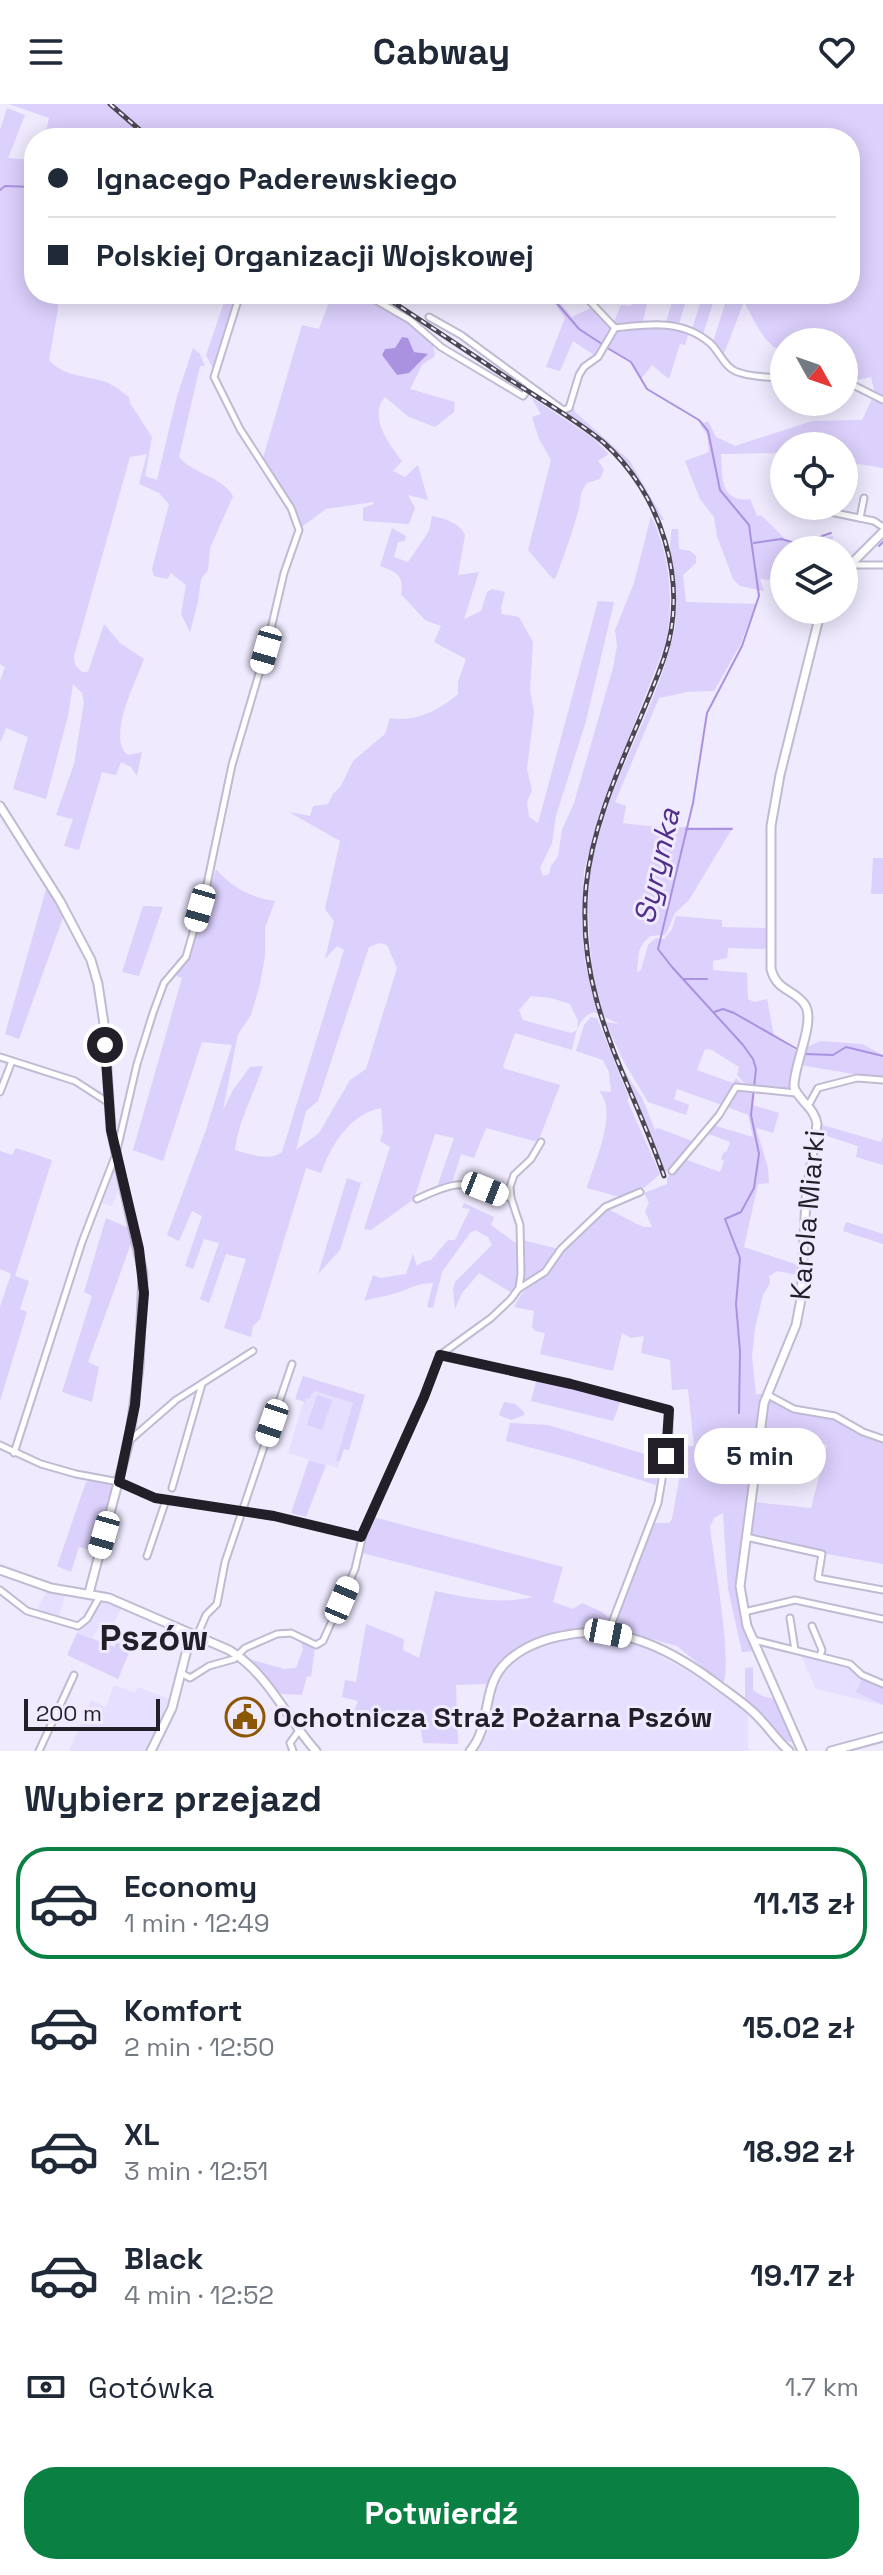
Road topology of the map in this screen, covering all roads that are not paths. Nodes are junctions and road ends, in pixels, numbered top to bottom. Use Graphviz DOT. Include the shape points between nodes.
graph roads {
  1 [pos="237,304"];
  2 [pos="382,304"];
  3 [pos="592,304"];
  4 [pos="429,317"];
  5 [pos="615,328"];
  6 [pos="770,378"];
  7 [pos="530,387"];
  8 [pos="858,388"];
  9 [pos="883,400"];
  10 [pos="864,498"];
  11 [pos="860,518"];
  12 [pos="883,530"];
  13 [pos="858,556"];
  14 [pos="883,565"];
  15 [pos="858,567"];
  16 [pos="818,624"];
  17 [pos="0,806"];
  18 [pos="0,1057"];
  19 [pos="12,1061"];
  20 [pos="883,1080"];
  21 [pos="0,1092"];
  22 [pos="796,1093"];
  23 [pos="110,1104"];
  24 [pos="808,1106"];
  25 [pos="541,1142"];
  26 [pos="116,1154"];
  27 [pos="672,1171"];
  28 [pos="640,1192"];
  29 [pos="511,1198"];
  30 [pos="417,1199"];
  31 [pos="519,1288"];
  32 [pos="253,1351"];
  33 [pos="440,1355"];
  34 [pos="292,1364"];
  35 [pos="202,1384"];
  36 [pos="768,1395"];
  37 [pos="883,1439"];
  38 [pos="129,1441"];
  39 [pos="0,1445"];
  40 [pos="14,1453"];
  41 [pos="119,1482"];
  42 [pos="172,1488"];
  43 [pos="166,1500"];
  44 [pos="244,1511"];
  45 [pos="361,1537"];
  46 [pos="745,1537"];
  47 [pos="147,1556"];
  48 [pos="0,1570"];
  49 [pos="0,1590"];
  50 [pos="883,1590"];
  51 [pos="89,1593"];
  52 [pos="100,1596"];
  53 [pos="743,1612"];
  54 [pos="790,1618"];
  55 [pos="883,1619"];
  56 [pos="812,1626"];
  57 [pos="608,1633"];
  58 [pos="194,1635"];
  59 [pos="753,1640"];
  60 [pos="795,1650"];
  61 [pos="238,1655"];
  62 [pos="820,1656"];
  63 [pos="181,1673"];
  64 [pos="74,1675"];
  65 [pos="883,1684"];
  66 [pos="298,1732"];
  67 [pos="797,1735"];
  68 [pos="883,1737"];
  69 [pos="39,1751"];
  70 [pos="151,1751"];
  71 [pos="293,1751"];
  72 [pos="316,1751"];
  73 [pos="470,1751"];
  74 [pos="789,1751"];
  75 [pos="802,1751"];
  76 [pos="831,1751"];
  1 -- 26 [label="street" via="214,377 299,530 232,765 195,928 186,957 164,983 153,1013"];
  2 -- 7 [label="street" via="510,391 523,396"];
  3 -- 5 [label="street"];
  4 -- 7 [label="street"];
  5 -- 6 [label="street" via="679,326 708,342 731,369"];
  5 -- 7 [label="street" via="598,357 579,375 569,408 563,410"];
  8 -- 9 [label="street"];
  10 -- 11 [label="street"];
  11 -- 12 [label="street"];
  12 -- 13 [label="street"];
  14 -- 15 [label="street"];
  16 -- 22 [label="street, Karola Miarki" via="771,826 771,969 775,980 805,1005 808,1016 793,1080"];
  17 -- 23 [label="street" via="91,960 102,1010"];
  18 -- 19 [label="street"];
  19 -- 21 [label="street"];
  19 -- 23 [label="street" via="76,1082"];
  20 -- 24 [label="street" via="857,1078 818,1088"];
  22 -- 24 [label="street, Karola Miarki"];
  22 -- 27 [label="street" via="733,1089 719,1115"];
  23 -- 26 [label="street"];
  24 -- 36 [label="street, Karola Miarki" via="817,1124 806,1199 801,1299"];
  25 -- 29 [label="street" via="514,1175"];
  26 -- 38 [label="street" via="144,1293"];
  26 -- 40 [label="street"];
  28 -- 31 [label="street" via="605,1207 564,1245 545,1272"];
  29 -- 30 [label="street" via="459,1183"];
  29 -- 31 [label="street" via="520,1225"];
  31 -- 33 [label="street" via="491,1318"];
  32 -- 35 [label="street"];
  33 -- 45 [label="street"];
  33 -- 57 [label="street" via="669,1410 658,1503"];
  34 -- 44 [label="street"];
  35 -- 38 [label="street"];
  35 -- 42 [label="street"];
  36 -- 37 [label="street" via="794,1409 835,1416"];
  36 -- 46 [label="street, Karola Miarki"];
  38 -- 41 [label="street"];
  39 -- 40 [label="street"];
  40 -- 41 [label="street"];
  41 -- 43 [label="street"];
  41 -- 51 [label="street"];
  43 -- 44 [label="street"];
  43 -- 47 [label="street"];
  44 -- 45 [label="street"];
  44 -- 58 [label="street" via="225,1562 217,1604"];
  45 -- 61 [label="street" via="355,1569 323,1641 316,1645 291,1633 267,1637"];
  46 -- 50 [label="street" via="822,1554 818,1578"];
  46 -- 53 [label="street, Karola Miarki"];
  48 -- 51 [label="street" via="51,1588"];
  49 -- 52 [label="street" via="27,1611 78,1626"];
  51 -- 52 [label="street"];
  52 -- 58 [label="street"];
  53 -- 55 [label="street" via="795,1600"];
  53 -- 59 [label="street, Karola Miarki"];
  54 -- 60 [label="street"];
  56 -- 62 [label="street"];
  57 -- 73 [label="street" via="557,1637 510,1659 494,1680 482,1731"];
  57 -- 74 [label="street" via="670,1653 750,1708"];
  58 -- 61 [label="street"];
  58 -- 63 [label="street"];
  59 -- 60 [label="street"];
  59 -- 67 [label="street, Karola Miarki"];
  60 -- 62 [label="street"];
  61 -- 63 [label="street" via="190,1678"];
  61 -- 66 [label="street" via="265,1682"];
  62 -- 65 [label="street" via="850,1664"];
  63 -- 70 [label="street" via="172,1708"];
  64 -- 69 [label="street"];
  66 -- 71 [label="street" via="290,1743"];
  66 -- 72 [label="street"];
  67 -- 74 [label="street"];
  67 -- 75 [label="street, Karola Miarki"];
  68 -- 76 [label="street"];
}
